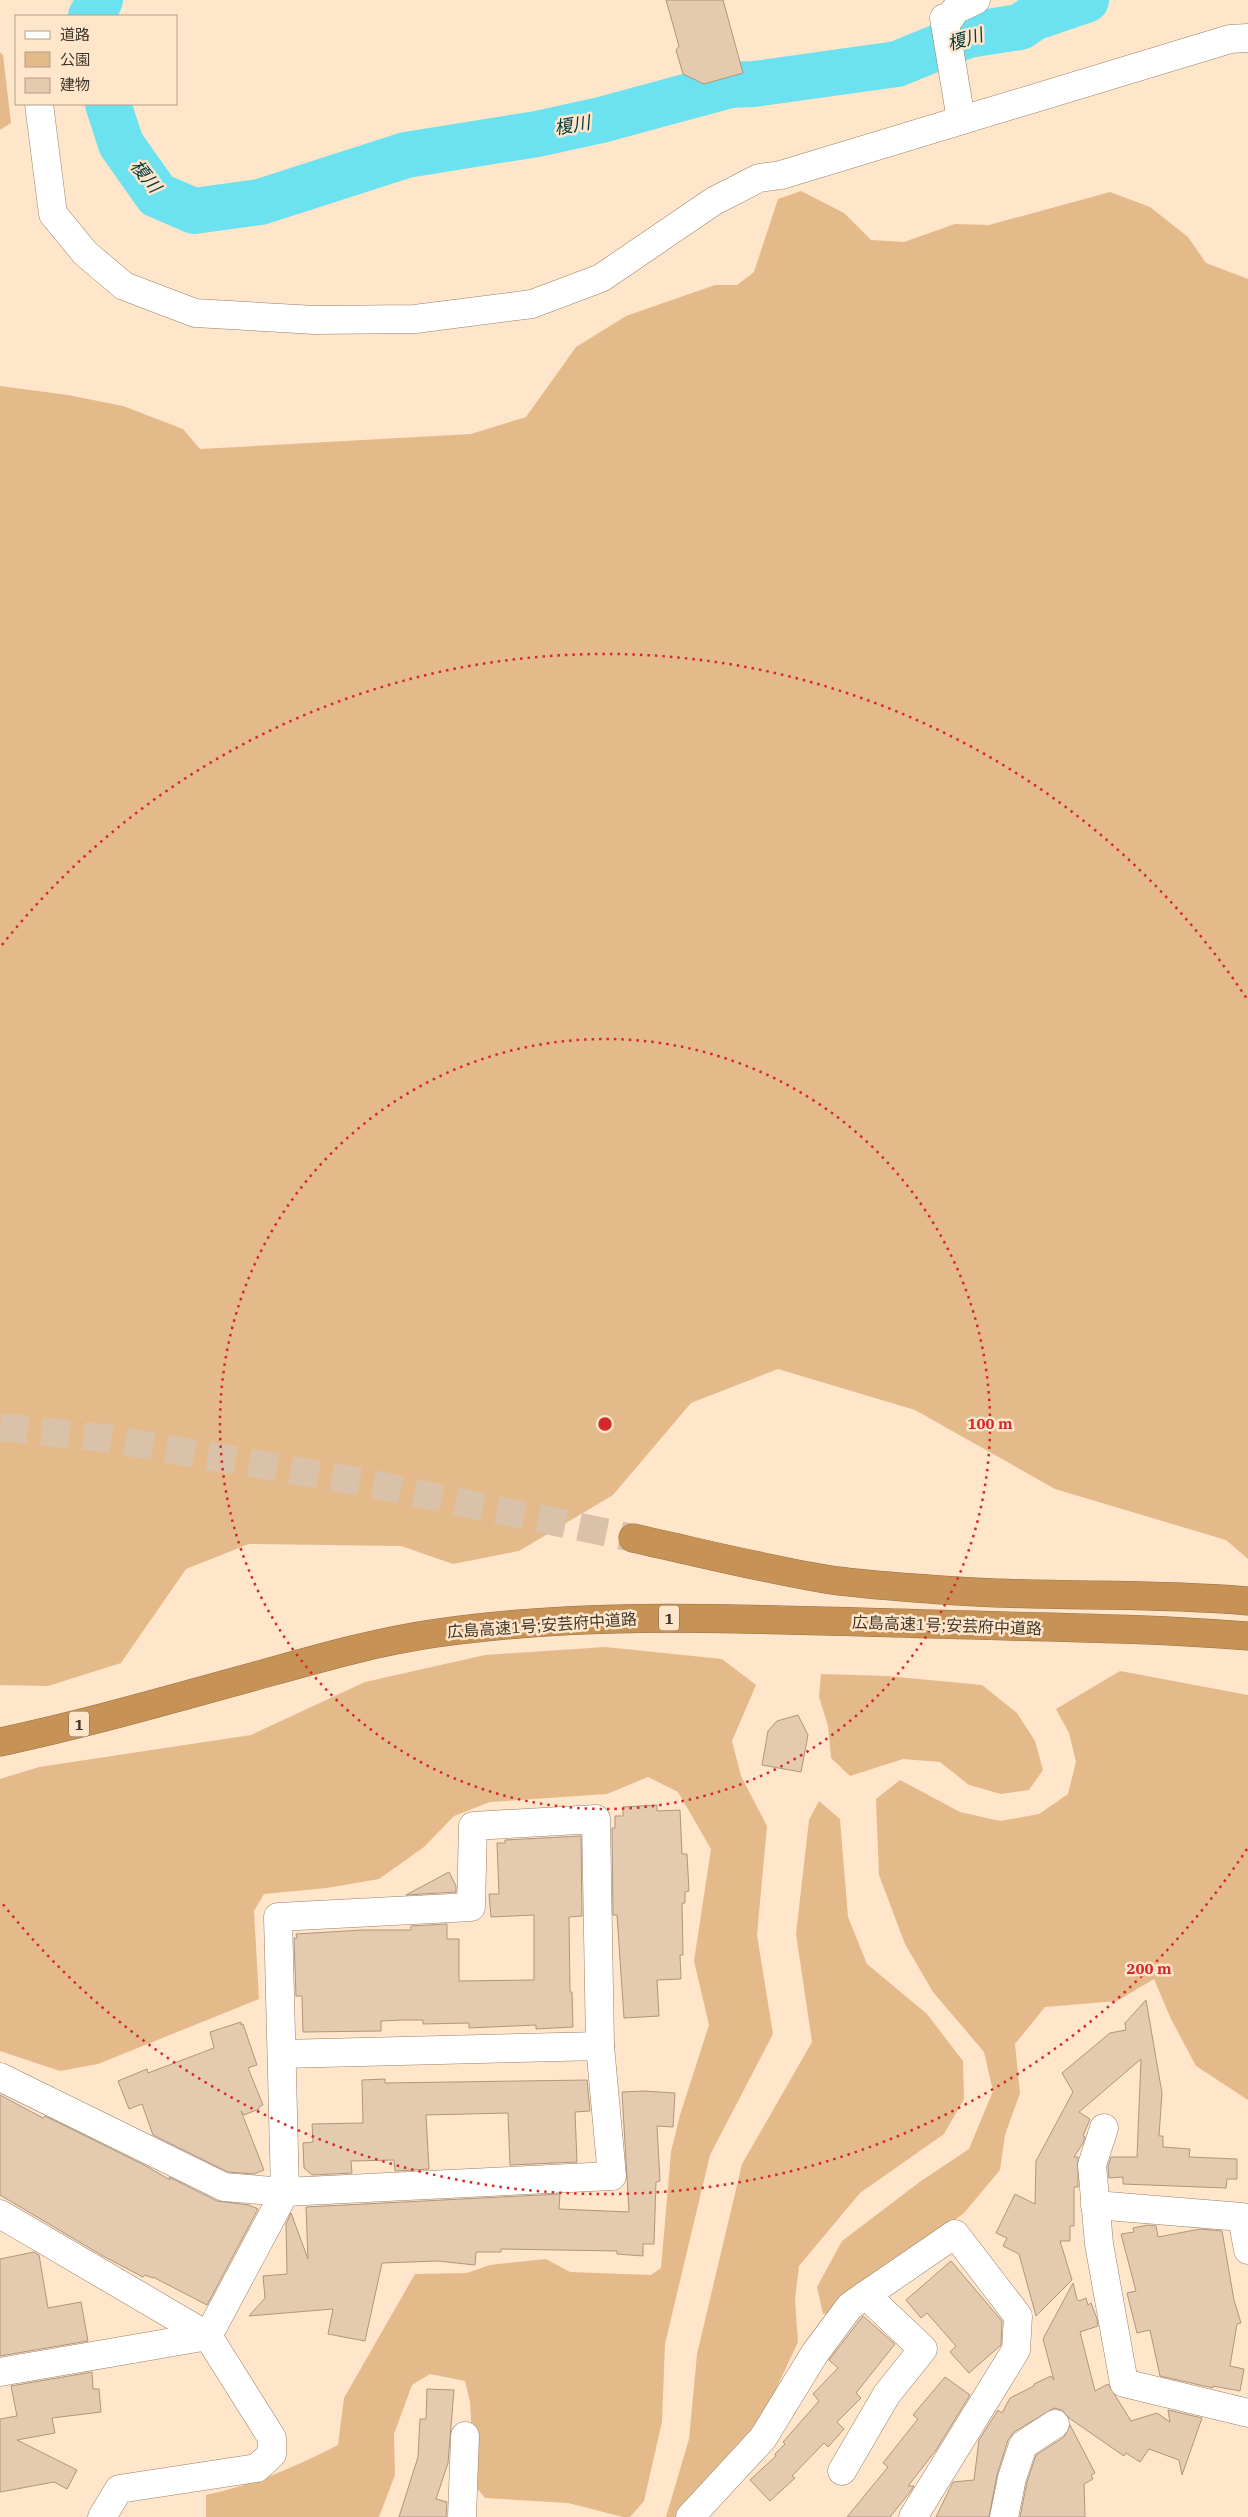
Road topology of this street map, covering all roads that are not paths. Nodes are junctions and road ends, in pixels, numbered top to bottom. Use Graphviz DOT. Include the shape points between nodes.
graph roads {
  1 [pos="976,0"];
  2 [pos="1248,38"];
  3 [pos="39,105"];
  4 [pos="961,120"];
  5 [pos="633,1538"];
  6 [pos="1235,1600"];
  7 [pos="1235,1635"];
  8 [pos="0,1742"];
  9 [pos="600,2046"];
  10 [pos="282,2054"];
  11 [pos="0,2077"];
  12 [pos="1104,2128"];
  13 [pos="285,2192"];
  14 [pos="1095,2205"];
  15 [pos="4,2221"];
  16 [pos="1248,2250"];
  17 [pos="866,2295"];
  18 [pos="208,2336"];
  19 [pos="0,2372"];
  20 [pos="1248,2413"];
  21 [pos="1054,2424"];
  22 [pos="465,2436"];
  23 [pos="842,2471"];
  24 [pos="102,2517"];
  25 [pos="462,2517"];
  26 [pos="690,2517"];
  27 [pos="913,2517"];
  28 [pos="1004,2517"];
  1 -- 4 [label="street" via="955,10 951,17 944,18"];
  2 -- 4 [label="street" via="1230,39"];
  3 -- 4 [label="street" via="53,214 85,253 124,286 195,313 315,320 415,319 532,304 601,278 714,201 760,178 782,175"];
  5 -- 6 [label="highway" via="764,1568 888,1586"];
  7 -- 8 [label="highway, 広島高速1号;安芸府中道路 / 1" via="732,1618 497,1625 374,1644 127,1712"];
  9 -- 10 [label="street"];
  9 -- 10 [label="street" via="596,1819 473,1826 471,1907 278,1917"];
  9 -- 13 [label="street" via="612,2176"];
  10 -- 13 [label="street"];
  11 -- 13 [label="street" via="224,2187"];
  12 -- 14 [label="street" via="1092,2165"];
  13 -- 18 [label="street"];
  14 -- 16 [label="street" via="1242,2217"];
  14 -- 20 [label="street" via="1124,2384"];
  15 -- 18 [label="street"];
  17 -- 23 [label="street" via="923,2349 887,2394"];
  17 -- 26 [label="street" via="850,2306 815,2353 763,2438"];
  17 -- 27 [label="street" via="955,2234 1018,2316 1016,2350"];
  18 -- 19 [label="street"];
  18 -- 24 [label="street" via="272,2438 272,2454 257,2468 119,2489"];
  21 -- 28 [label="street" via="1022,2445"];
  22 -- 25 [label="street"];
}
